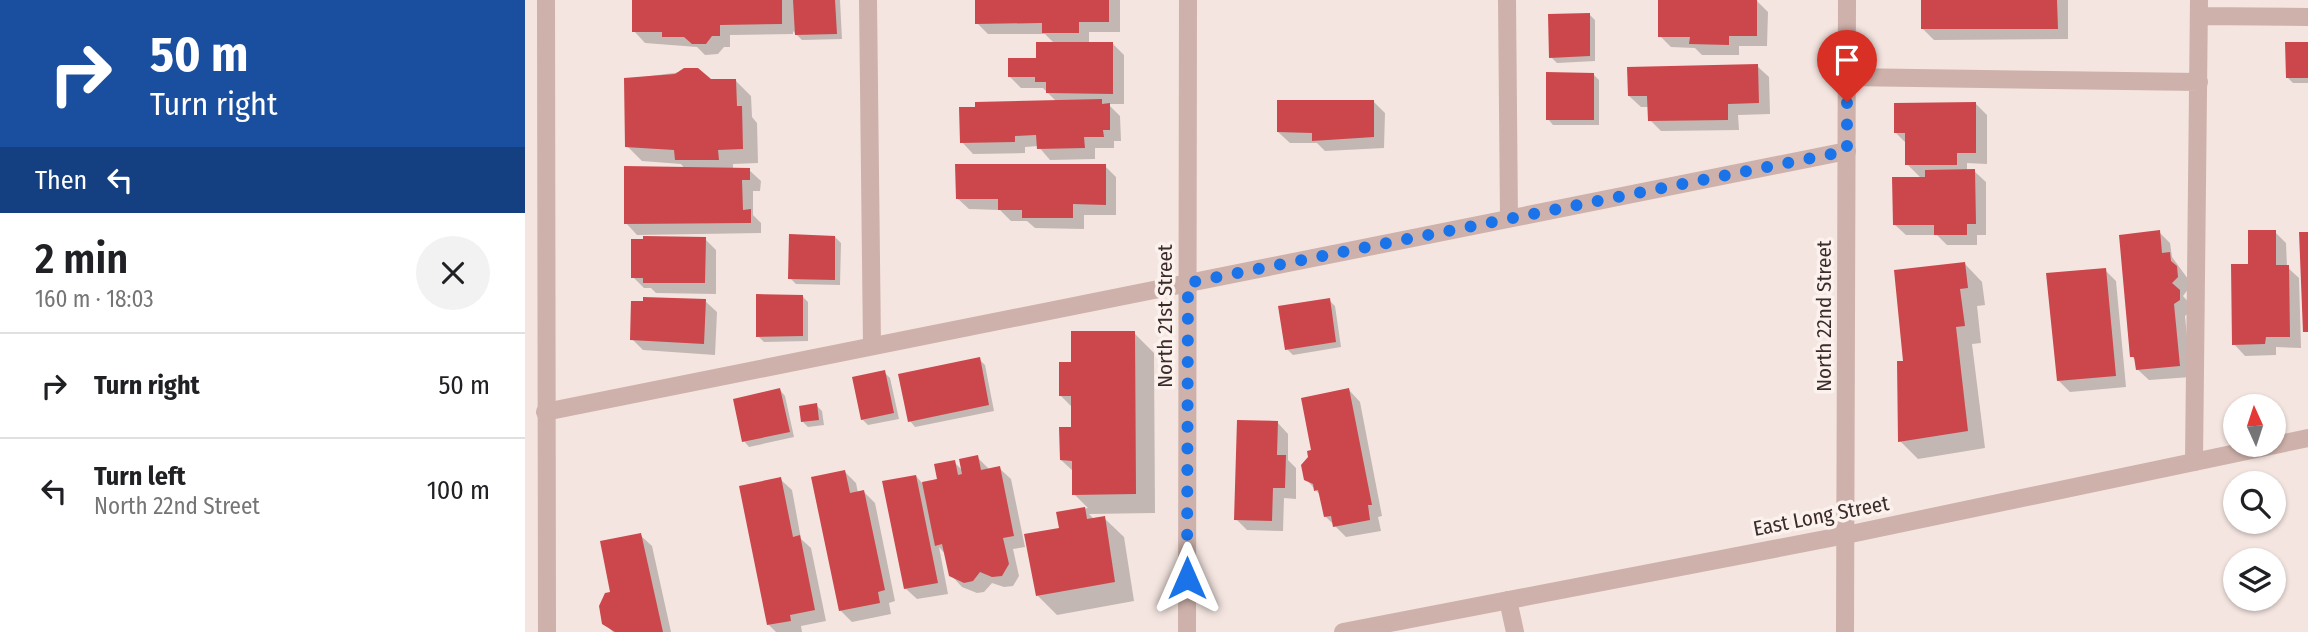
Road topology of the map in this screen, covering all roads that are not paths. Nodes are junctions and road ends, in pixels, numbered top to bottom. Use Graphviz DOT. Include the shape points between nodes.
graph roads {
  1 [pos="546,0"];
  2 [pos="868,0"];
  3 [pos="1188,0"];
  4 [pos="1507,0"];
  5 [pos="1847,0"];
  6 [pos="2199,8"];
  7 [pos="2308,17"];
  8 [pos="1847,77"];
  9 [pos="2199,82"];
  10 [pos="1847,151"];
  11 [pos="1509,219"];
  12 [pos="1188,283"];
  13 [pos="872,346"];
  14 [pos="545,412"];
  15 [pos="2308,438"];
  16 [pos="2194,462"];
  17 [pos="1846,535"];
  18 [pos="1508,600"];
  19 [pos="547,632"];
  20 [pos="1187,632"];
  21 [pos="1343,632"];
  22 [pos="1515,632"];
  23 [pos="1845,632"];
  1 -- 14 [label="street"];
  2 -- 13 [label="street"];
  3 -- 12 [label="street, North 21st Street"];
  4 -- 11 [label="street"];
  5 -- 8 [label="street, North 22nd Street"];
  6 -- 7 [label="street"];
  6 -- 9 [label="street"];
  8 -- 9 [label="street"];
  8 -- 10 [label="street, North 22nd Street"];
  9 -- 16 [label="street"];
  10 -- 11 [label="street"];
  10 -- 17 [label="street, North 22nd Street"];
  11 -- 12 [label="street"];
  12 -- 13 [label="street"];
  12 -- 20 [label="street, North 21st Street"];
  13 -- 14 [label="street"];
  14 -- 19 [label="street"];
  15 -- 16 [label="street, East Long Street"];
  16 -- 17 [label="street, East Long Street"];
  17 -- 18 [label="street, East Long Street"];
  17 -- 23 [label="street, North 22nd Street"];
  18 -- 21 [label="street, East Long Street"];
  18 -- 22 [label="street"];
}
